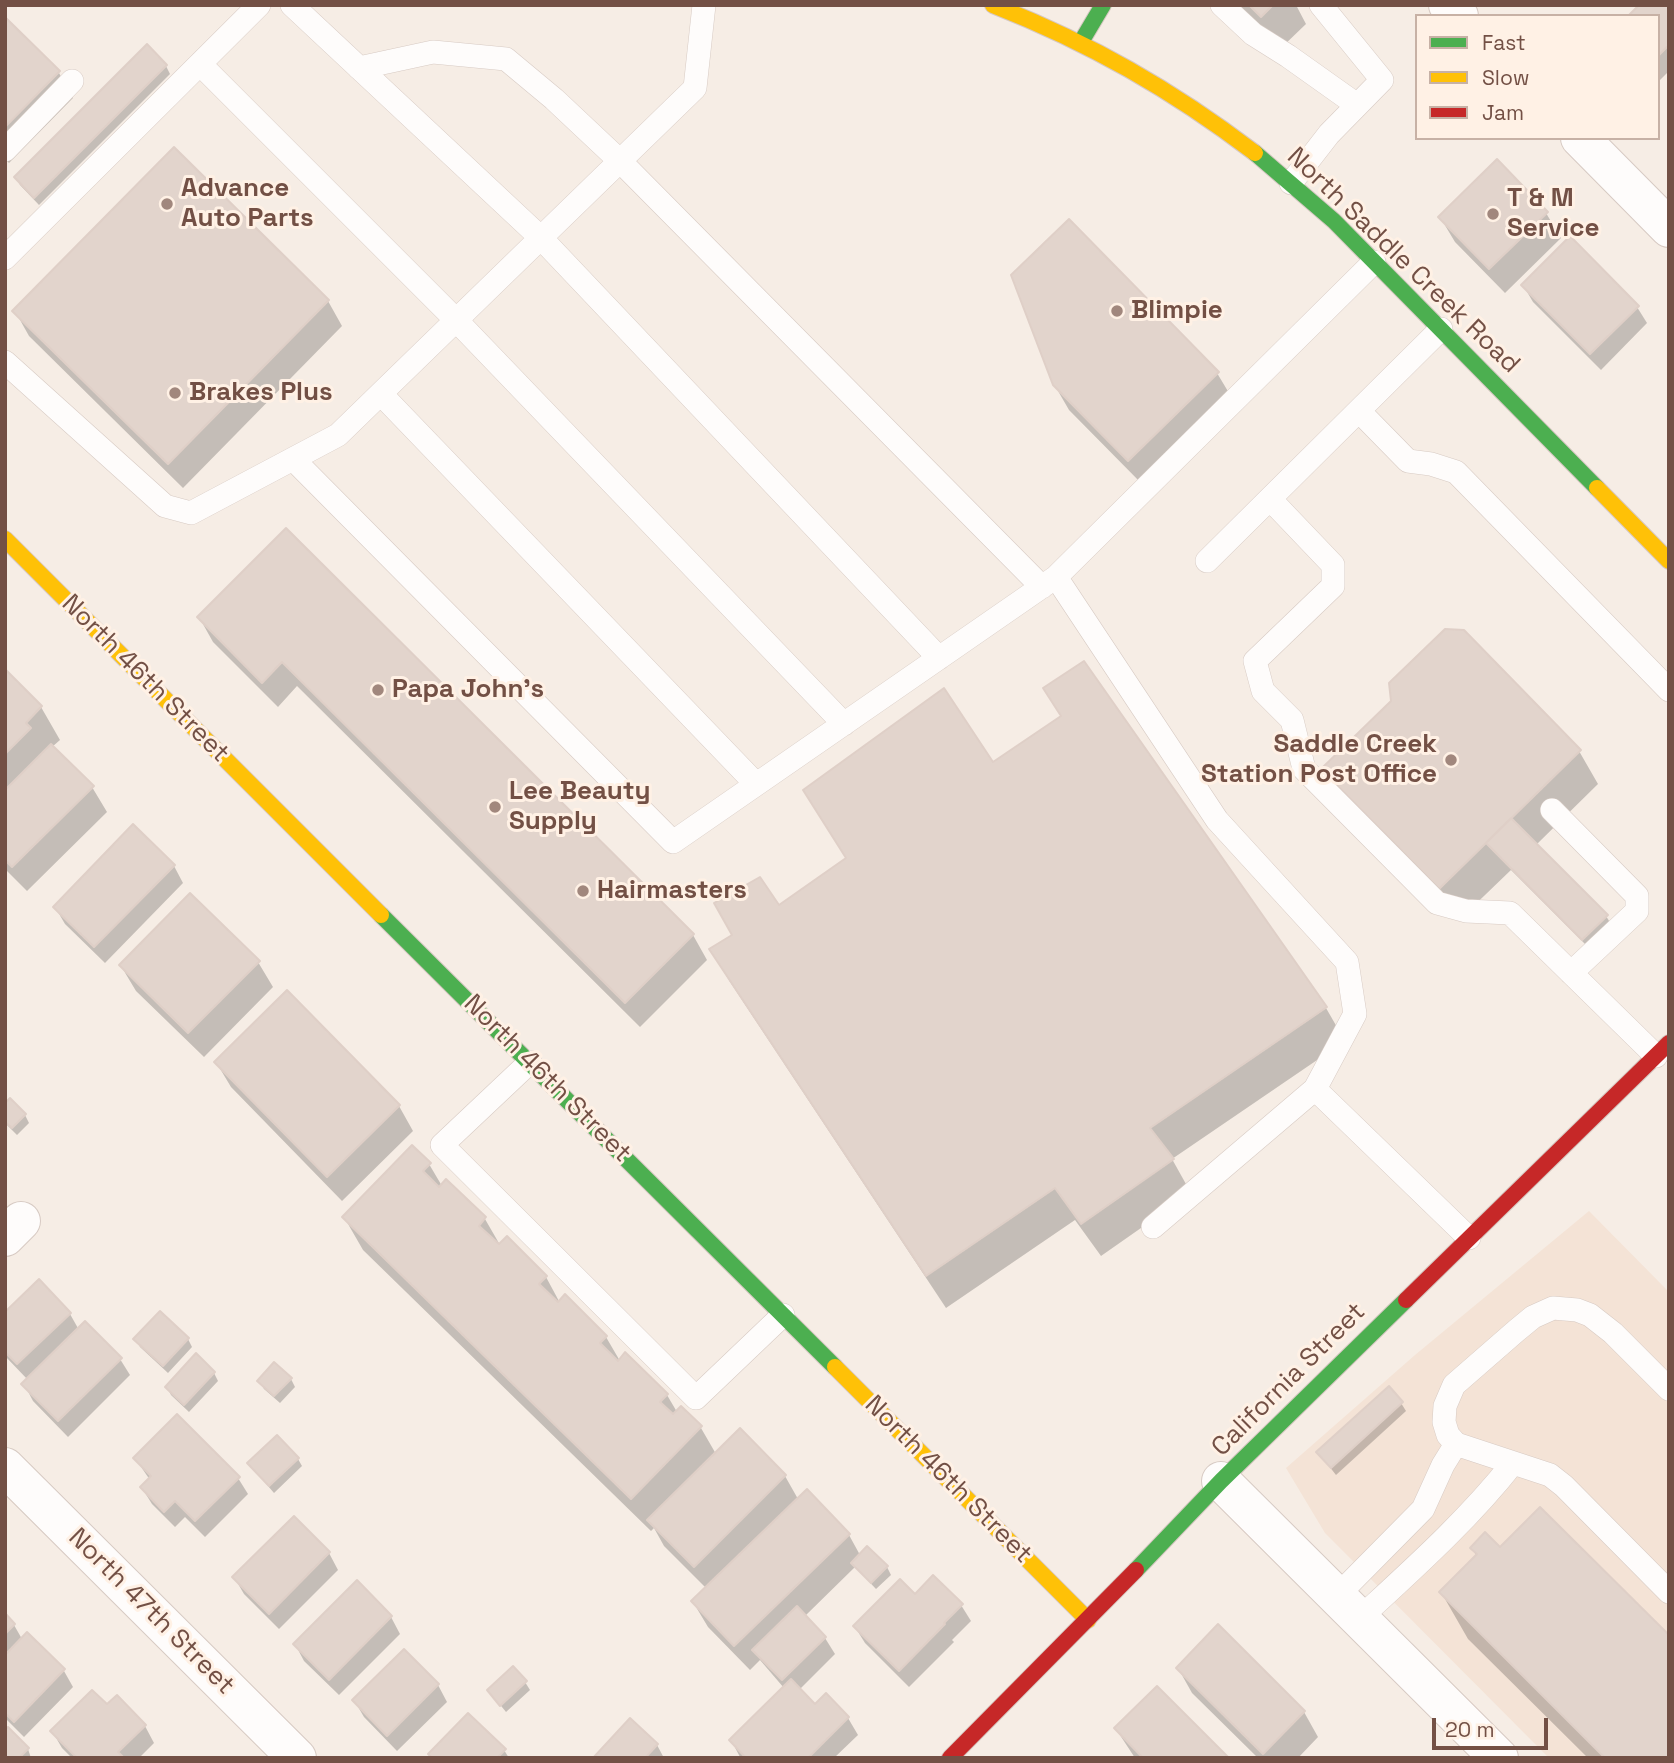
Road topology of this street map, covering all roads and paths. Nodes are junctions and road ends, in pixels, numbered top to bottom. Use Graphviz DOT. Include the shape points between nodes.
graph roads {
  1 [pos="259,5"];
  2 [pos="292,5"];
  3 [pos="704,5"];
  4 [pos="993,5"];
  5 [pos="1102,5"];
  6 [pos="1222,5"];
  7 [pos="1321,5"];
  8 [pos="1081,42"];
  9 [pos="200,64"];
  10 [pos="359,68"];
  11 [pos="72,81"];
  12 [pos="1357,105"];
  13 [pos="1582,140"];
  14 [pos="5,150"];
  15 [pos="620,161"];
  16 [pos="1291,183"];
  17 [pos="1669,228"];
  18 [pos="541,238"];
  19 [pos="5,258"];
  20 [pos="1374,262"];
  21 [pos="456,320"];
  22 [pos="1441,329"];
  23 [pos="5,362"];
  24 [pos="381,394"];
  25 [pos="1359,411"];
  26 [pos="293,459"];
  27 [pos="1270,499"];
  28 [pos="5,539"];
  29 [pos="1207,561"];
  30 [pos="1669,561"];
  31 [pos="1049,582"];
  32 [pos="939,658"];
  33 [pos="1669,690"];
  34 [pos="844,724"];
  35 [pos="756,784"];
  36 [pos="1552,810"];
  37 [pos="1571,973"];
  38 [pos="1662,1049"];
  39 [pos="530,1062"];
  40 [pos="1315,1089"];
  41 [pos="1153,1227"];
  42 [pos="1469,1238"];
  43 [pos="783,1315"];
  44 [pos="1669,1389"];
  45 [pos="1456,1444"];
  46 [pos="1513,1463"];
  47 [pos="5,1467"];
  48 [pos="1221,1481"];
  49 [pos="1669,1592"];
  50 [pos="1349,1608"];
  51 [pos="1088,1620"];
  52 [pos="297,1758"];
  53 [pos="950,1758"];
  54 [pos="1499,1758"];
  1 -- 9 [label="lane"];
  2 -- 10 [label="lane"];
  3 -- 15 [label="lane" via="695,88"];
  4 -- 8 [label="main road, North Saddle Creek Road"];
  5 -- 8 [label="main road"];
  6 -- 12 [label="lane" via="1253,34"];
  7 -- 12 [label="lane" via="1382,80"];
  8 -- 16 [label="main road, North Saddle Creek Road" via="1170,93"];
  9 -- 19 [label="lane"];
  9 -- 21 [label="lane"];
  10 -- 15 [label="lane" via="433,52 506,59"];
  10 -- 18 [label="lane"];
  11 -- 14 [label="lane"];
  12 -- 16 [label="lane"];
  13 -- 17 [label="street"];
  15 -- 18 [label="lane"];
  15 -- 31 [label="lane"];
  16 -- 20 [label="main road, North Saddle Creek Road"];
  18 -- 21 [label="lane"];
  18 -- 32 [label="lane"];
  20 -- 22 [label="main road, North Saddle Creek Road"];
  20 -- 31 [label="lane"];
  21 -- 24 [label="lane"];
  21 -- 34 [label="lane"];
  22 -- 25 [label="lane"];
  22 -- 30 [label="main road, North Saddle Creek Road"];
  23 -- 26 [label="lane" via="165,506 191,513"];
  24 -- 26 [label="lane" via="338,435"];
  24 -- 35 [label="lane"];
  25 -- 27 [label="lane"];
  25 -- 33 [label="lane" via="1408,461 1456,472"];
  26 -- 35 [label="lane" via="673,842"];
  27 -- 29 [label="lane"];
  27 -- 37 [label="lane" via="1333,565 1334,586 1255,661 1263,691 1292,720 1304,769 1437,904 1510,913"];
  28 -- 39 [label="main road, North 46th Street"];
  31 -- 32 [label="lane"];
  31 -- 40 [label="lane" via="1217,820 1347,962 1355,1014"];
  32 -- 34 [label="lane"];
  34 -- 35 [label="lane"];
  36 -- 37 [label="lane" via="1637,896 1637,911"];
  37 -- 38 [label="lane"];
  38 -- 42 [label="main road, California Street"];
  39 -- 43 [label="main road, North 46th Street"];
  39 -- 43 [label="lane" via="442,1146 696,1398"];
  40 -- 41 [label="lane"];
  40 -- 42 [label="lane"];
  42 -- 48 [label="main road, California Street"];
  43 -- 51 [label="main road, North 46th Street"];
  44 -- 45 [label="lane" via="1590,1315 1553,1308 1533,1317 1454,1385 1444,1422"];
  45 -- 46 [label="lane"];
  45 -- 50 [label="lane" via="1423,1509"];
  46 -- 49 [label="lane" via="1550,1475 1564,1486"];
  46 -- 50 [label="lane" via="1460,1523"];
  47 -- 52 [label="street, North 47th Street"];
  48 -- 50 [label="street"];
  48 -- 51 [label="main road, California Street"];
  50 -- 54 [label="street"];
  51 -- 53 [label="main road, California Street"];
}
